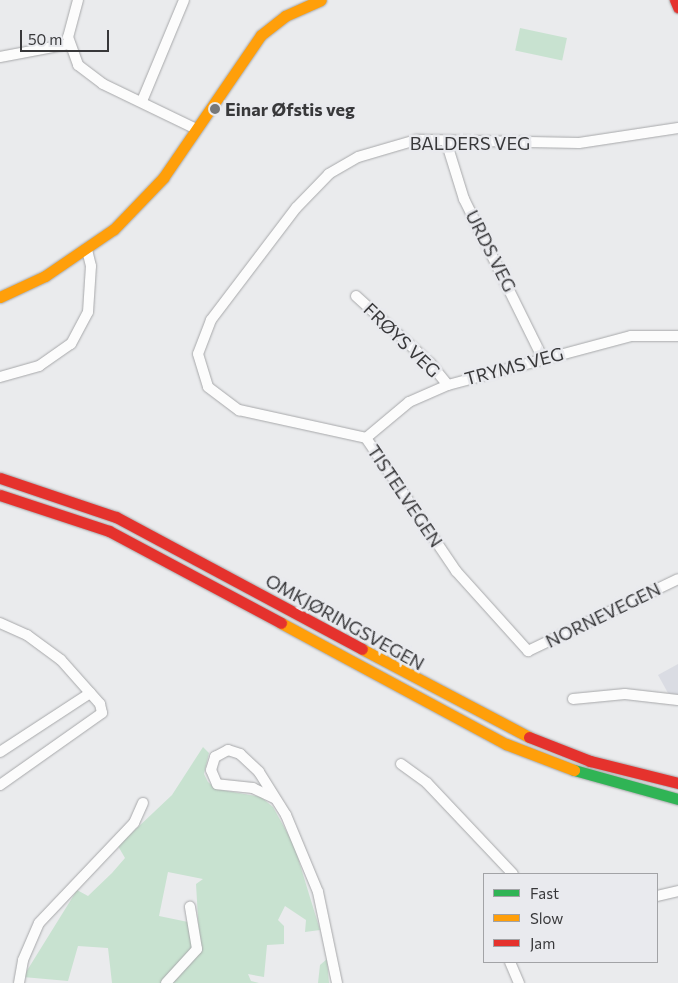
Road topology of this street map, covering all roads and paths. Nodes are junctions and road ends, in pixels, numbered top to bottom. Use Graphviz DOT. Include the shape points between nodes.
graph roads {
  1 [pos="78,0"];
  2 [pos="184,0"];
  3 [pos="321,0"];
  4 [pos="675,0"];
  5 [pos="678,7"];
  6 [pos="69,44"];
  7 [pos="0,57"];
  8 [pos="142,101"];
  9 [pos="678,128"];
  10 [pos="196,129"];
  11 [pos="446,141"];
  12 [pos="87,250"];
  13 [pos="356,296"];
  14 [pos="0,297"];
  15 [pos="678,336"];
  16 [pos="200,341"];
  17 [pos="543,359"];
  18 [pos="0,377"];
  19 [pos="448,385"];
  20 [pos="366,438"];
  21 [pos="0,478"];
  22 [pos="0,495"];
  23 [pos="678,579"];
  24 [pos="0,623"];
  25 [pos="528,651"];
  26 [pos="90,693"];
  27 [pos="573,699"];
  28 [pos="678,700"];
  29 [pos="0,752"];
  30 [pos="401,764"];
  31 [pos="678,783"];
  32 [pos="0,785"];
  33 [pos="274,798"];
  34 [pos="678,799"];
  35 [pos="143,803"];
  36 [pos="512,873"];
  37 [pos="678,891"];
  38 [pos="658,896"];
  39 [pos="190,907"];
  40 [pos="510,963"];
  41 [pos="20,983"];
  42 [pos="166,983"];
  43 [pos="337,983"];
  44 [pos="519,983"];
  1 -- 6 [label="street" via="69,25"];
  2 -- 8 [label="street"];
  3 -- 10 [label="main road" via="285,16 261,35"];
  4 -- 5 [label="main road"];
  6 -- 7 [label="street"];
  6 -- 8 [label="street" via="86,73"];
  8 -- 10 [label="street"];
  9 -- 11 [label="street, BALDERS VEG" via="580,143"];
  10 -- 12 [label="main road" via="141,203"];
  11 -- 16 [label="street, BALDERS VEG" via="397,143 329,174 296,208 244,275"];
  11 -- 17 [label="street, URDS VEG" via="464,198"];
  12 -- 14 [label="main road"];
  12 -- 18 [label="street" via="91,266 88,312 71,344 39,366"];
  13 -- 19 [label="street, FRØYS VEG" via="430,363"];
  15 -- 17 [label="street, TRYMS VEG" via="631,336"];
  16 -- 20 [label="street, TISTELVEGEN" via="202,376 226,403 258,415"];
  17 -- 19 [label="street, TRYMS VEG"];
  19 -- 20 [label="street, TRYMS VEG" via="409,402"];
  20 -- 25 [label="street, TISTELVEGEN" via="456,571"];
  21 -- 31 [label="main road, OMKJØRINGSVEGEN" via="78,501 116,518 512,730 590,761"];
  22 -- 34 [label="main road, OMKJØRINGSVEGEN" via="109,531 506,744 586,775"];
  23 -- 25 [label="street, NORNEVEGEN"];
  24 -- 26 [label="street" via="51,651"];
  26 -- 29 [label="street"];
  26 -- 32 [label="street" via="100,704 98,717"];
  27 -- 28 [label="street" via="625,694"];
  30 -- 36 [label="street" via="426,783"];
  33 -- 33 [label="street" via="252,788 217,784 210,770 215,757 228,750 240,754"];
  33 -- 43 [label="street" via="318,892"];
  35 -- 41 [label="street" via="134,823 39,923 23,960"];
  37 -- 38 [label="street"];
  39 -- 42 [label="street" via="197,949"];
  40 -- 44 [label="street" via="511,973"];
}
